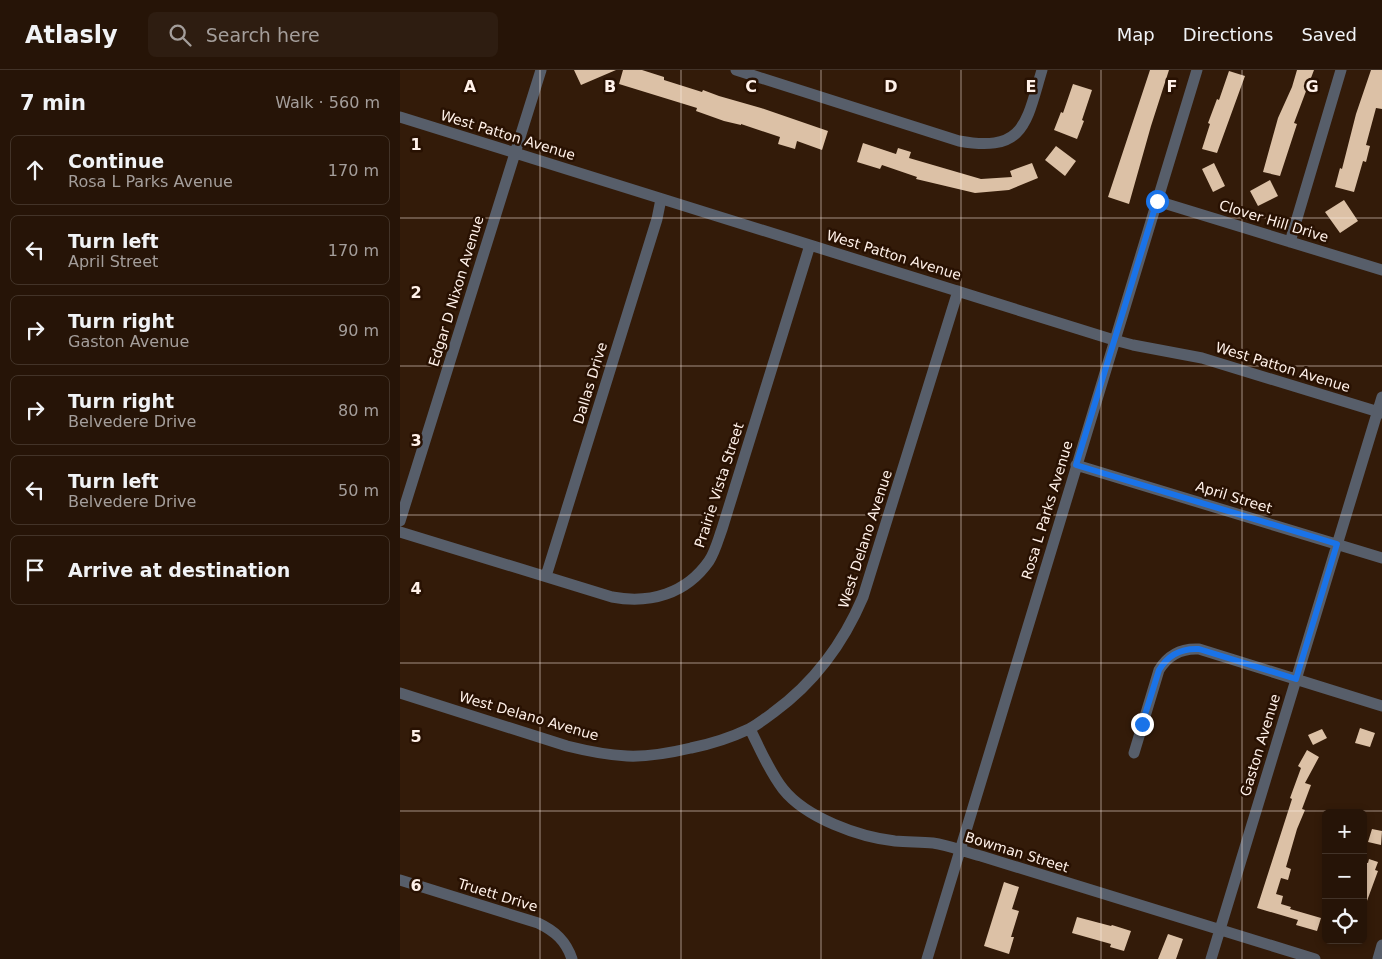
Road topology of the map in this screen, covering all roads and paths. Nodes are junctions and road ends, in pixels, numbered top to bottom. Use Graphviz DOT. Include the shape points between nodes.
graph roads {
  1 [pos="541,70"];
  2 [pos="736,70"];
  3 [pos="1042,70"];
  4 [pos="1197,70"];
  5 [pos="1341,70"];
  6 [pos="400,117"];
  7 [pos="515,153"];
  8 [pos="661,198"];
  9 [pos="1157,201"];
  10 [pos="1290,242"];
  11 [pos="810,245"];
  12 [pos="1382,270"];
  13 [pos="958,291"];
  14 [pos="1114,340"];
  15 [pos="1382,396"];
  16 [pos="1380,412"];
  17 [pos="1076,465"];
  18 [pos="400,521"];
  19 [pos="400,532"];
  20 [pos="1337,544"];
  21 [pos="1382,558"];
  22 [pos="546,576"];
  23 [pos="1296,679"];
  24 [pos="400,693"];
  25 [pos="1382,706"];
  26 [pos="750,729"];
  27 [pos="1134,753"];
  28 [pos="960,850"];
  29 [pos="400,880"];
  30 [pos="1220,930"];
  31 [pos="1382,946"];
  32 [pos="572,959"];
  33 [pos="928,959"];
  34 [pos="1211,959"];
  35 [pos="1316,959"];
  36 [pos="1378,959"];
  1 -- 7 [label="street, Edgar D Nixon Avenue"];
  2 -- 3 [label="street" via="975,144 1002,142 1022,128"];
  4 -- 9 [label="street, Rosa L Parks Avenue"];
  5 -- 10 [label="street"];
  6 -- 7 [label="street, West Patton Avenue"];
  7 -- 8 [label="street, West Patton Avenue"];
  7 -- 18 [label="street, Edgar D Nixon Avenue"];
  8 -- 11 [label="street, West Patton Avenue"];
  8 -- 22 [label="street, Dallas Drive"];
  9 -- 10 [label="street, Clover Hill Drive"];
  9 -- 14 [label="street, Rosa L Parks Avenue"];
  10 -- 12 [label="street, Clover Hill Drive"];
  11 -- 13 [label="street, West Patton Avenue"];
  11 -- 22 [label="street, Prairie Vista Street" via="722,529 709,561 684,586 663,596 643,600 612,597"];
  13 -- 14 [label="street, West Patton Avenue"];
  13 -- 26 [label="street, West Delano Avenue" via="871,575 854,619 836,650 812,680"];
  14 -- 16 [label="street, West Patton Avenue" via="1202,358"];
  14 -- 17 [label="street, Rosa L Parks Avenue"];
  15 -- 16 [label="street, Gaston Avenue"];
  16 -- 20 [label="street, Gaston Avenue"];
  17 -- 20 [label="street, April Street"];
  17 -- 28 [label="street, Rosa L Parks Avenue"];
  19 -- 22 [label="street, Prairie Vista Street"];
  20 -- 21 [label="street, April Street"];
  20 -- 23 [label="street, Gaston Avenue"];
  23 -- 25 [label="street"];
  23 -- 27 [label="street" via="1199,649 1180,650 1171,655 1159,670"];
  23 -- 30 [label="street, Gaston Avenue"];
  24 -- 26 [label="street, West Delano Avenue" via="567,746 617,755 675,752 711,744"];
  26 -- 28 [label="street, Bowman Street" via="783,789 813,815 880,838"];
  28 -- 30 [label="street, Bowman Street"];
  28 -- 33 [label="street, Rosa L Parks Avenue"];
  29 -- 32 [label="street, Truett Drive" via="549,928 560,937"];
  30 -- 34 [label="street, Gaston Avenue"];
  30 -- 35 [label="street, Bowman Street"];
  31 -- 36 [label="street"];
}
